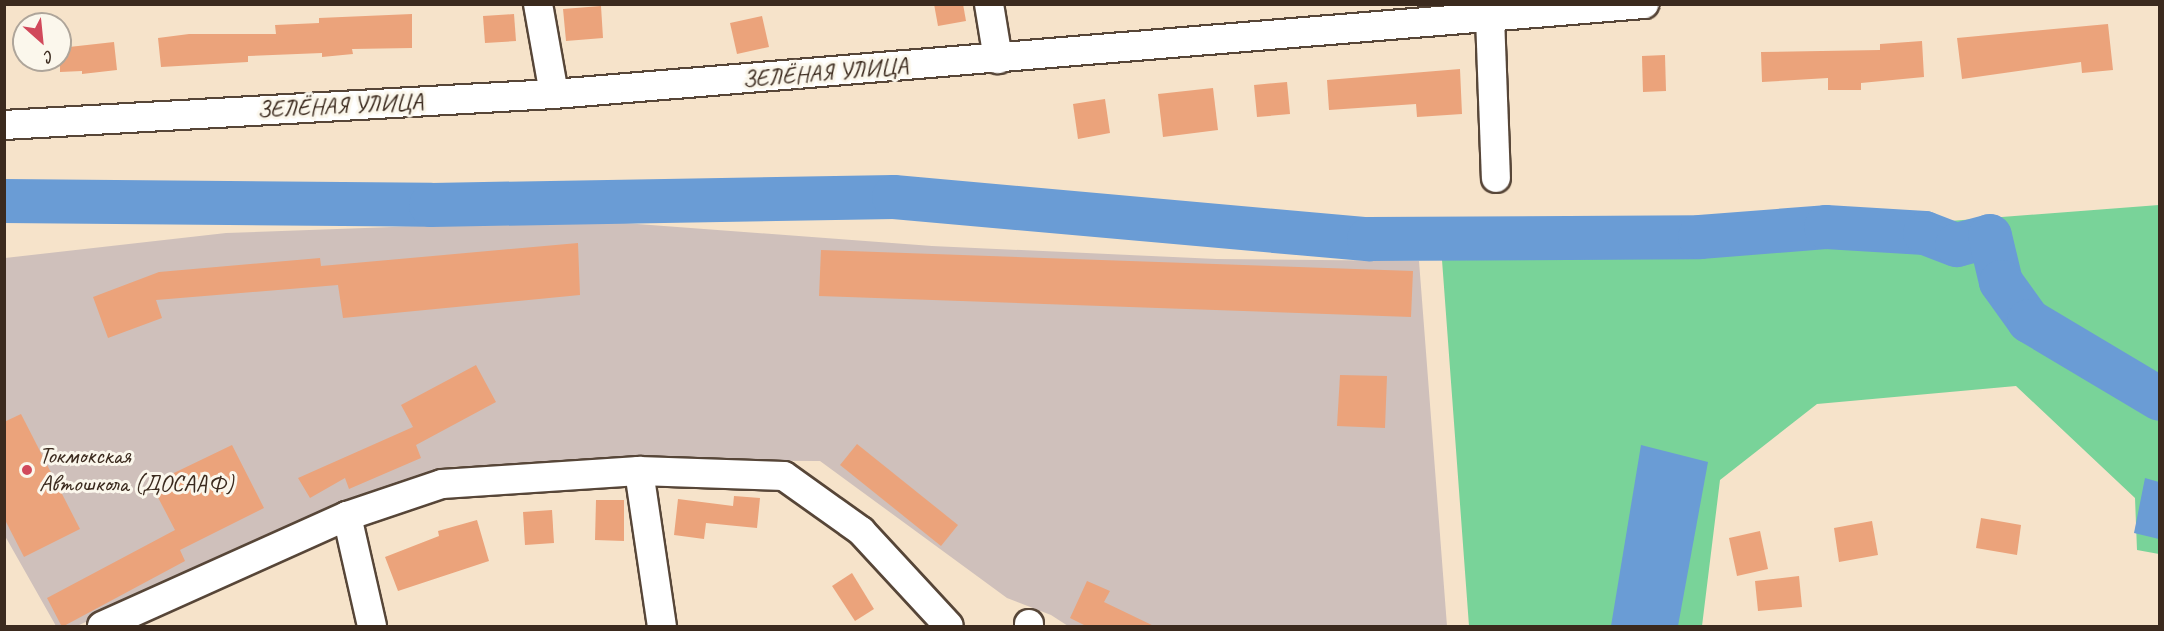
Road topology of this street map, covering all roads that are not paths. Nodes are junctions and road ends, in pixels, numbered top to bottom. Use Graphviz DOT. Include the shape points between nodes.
graph roads {
  1 [pos="538,4"];
  2 [pos="989,4"];
  3 [pos="1644,4"];
  4 [pos="1359,15"];
  5 [pos="1490,16"];
  6 [pos="998,59"];
  7 [pos="554,94"];
  8 [pos="4,125"];
  9 [pos="1496,178"];
  10 [pos="639,471"];
  11 [pos="347,516"];
  12 [pos="102,627"];
  13 [pos="372,627"];
  14 [pos="662,627"];
  15 [pos="949,627"];
  1 -- 7 [label="street"];
  2 -- 6 [label="street"];
  3 -- 5 [label="street, ЗЕЛЁНАЯ УЛИЦА"];
  4 -- 5 [label="street, ЗЕЛЁНАЯ УЛИЦА"];
  4 -- 6 [label="street, ЗЕЛЁНАЯ УЛИЦА"];
  5 -- 9 [label="street"];
  6 -- 7 [label="street, ЗЕЛЁНАЯ УЛИЦА"];
  7 -- 8 [label="street, ЗЕЛЁНАЯ УЛИЦА"];
  10 -- 11 [label="street" via="441,484"];
  10 -- 14 [label="street"];
  10 -- 15 [label="street" via="784,476 861,531"];
  11 -- 12 [label="street"];
  11 -- 13 [label="street"];
}
